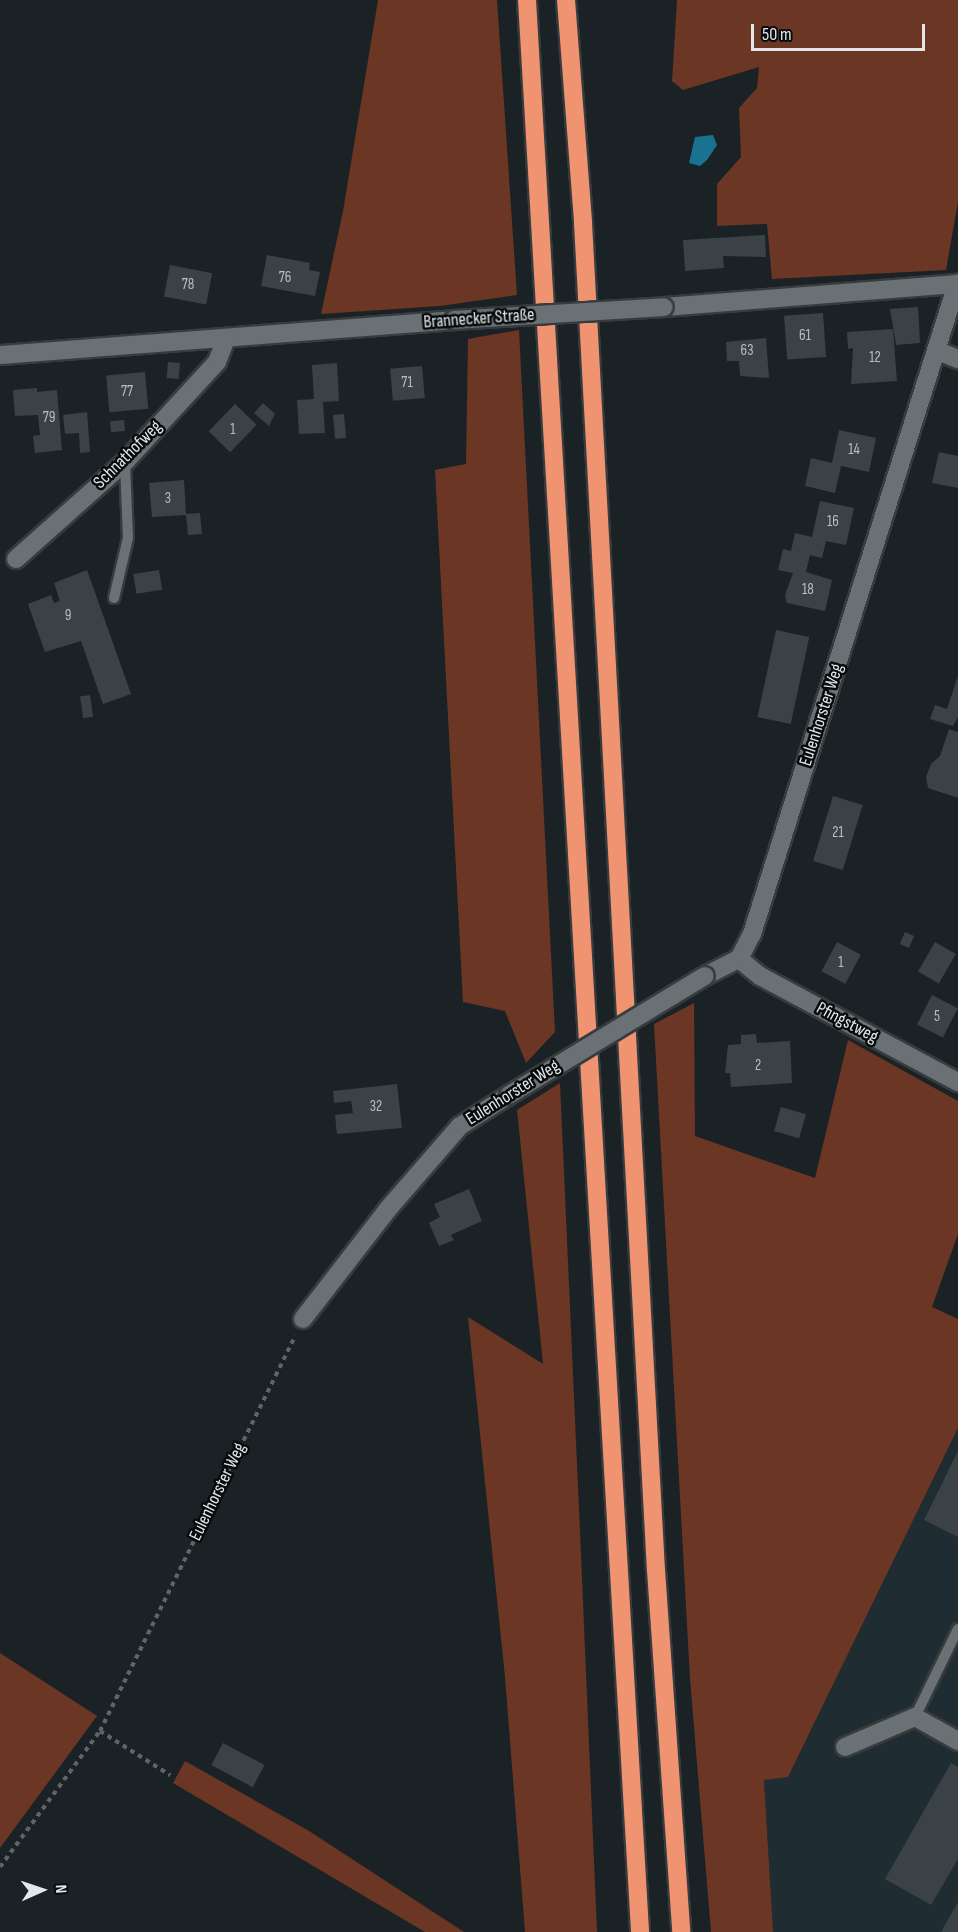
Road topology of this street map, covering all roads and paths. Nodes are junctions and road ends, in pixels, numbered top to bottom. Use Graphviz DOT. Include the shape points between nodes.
graph roads {
  1 [pos="527,0"];
  2 [pos="567,0"];
  3 [pos="958,284"];
  4 [pos="226,339"];
  5 [pos="938,351"];
  6 [pos="0,356"];
  7 [pos="958,359"];
  8 [pos="125,462"];
  9 [pos="16,559"];
  10 [pos="114,598"];
  11 [pos="739,959"];
  12 [pos="957,1080"];
  13 [pos="303,1319"];
  14 [pos="958,1629"];
  15 [pos="915,1717"];
  16 [pos="100,1731"];
  17 [pos="958,1742"];
  18 [pos="845,1747"];
  19 [pos="170,1775"];
  20 [pos="0,1867"];
  21 [pos="640,1932"];
  22 [pos="681,1932"];
  1 -- 21 [label="highway"];
  2 -- 22 [label="highway" via="584,235 656,1570"];
  3 -- 4 [label="street, Brannecker Straße, bridge"];
  3 -- 5 [label="street, Eulenhorster Weg"];
  4 -- 6 [label="street, Brannecker Straße"];
  4 -- 8 [label="street, Schnathofweg" via="217,363"];
  5 -- 7 [label="street"];
  5 -- 11 [label="street, Eulenhorster Weg" via="756,923"];
  8 -- 9 [label="street, Schnathofweg"];
  8 -- 10 [label="lane" via="128,537"];
  11 -- 12 [label="street, Pfingstweg" via="760,976"];
  11 -- 13 [label="street, Eulenhorster Weg, bridge" via="460,1126 388,1209"];
  13 -- 16 [label="path, Eulenhorster Weg"];
  14 -- 15 [label="lane"];
  15 -- 17 [label="street"];
  15 -- 18 [label="street"];
  16 -- 19 [label="path"];
  16 -- 20 [label="path, Eulenhorster Weg"];
}
